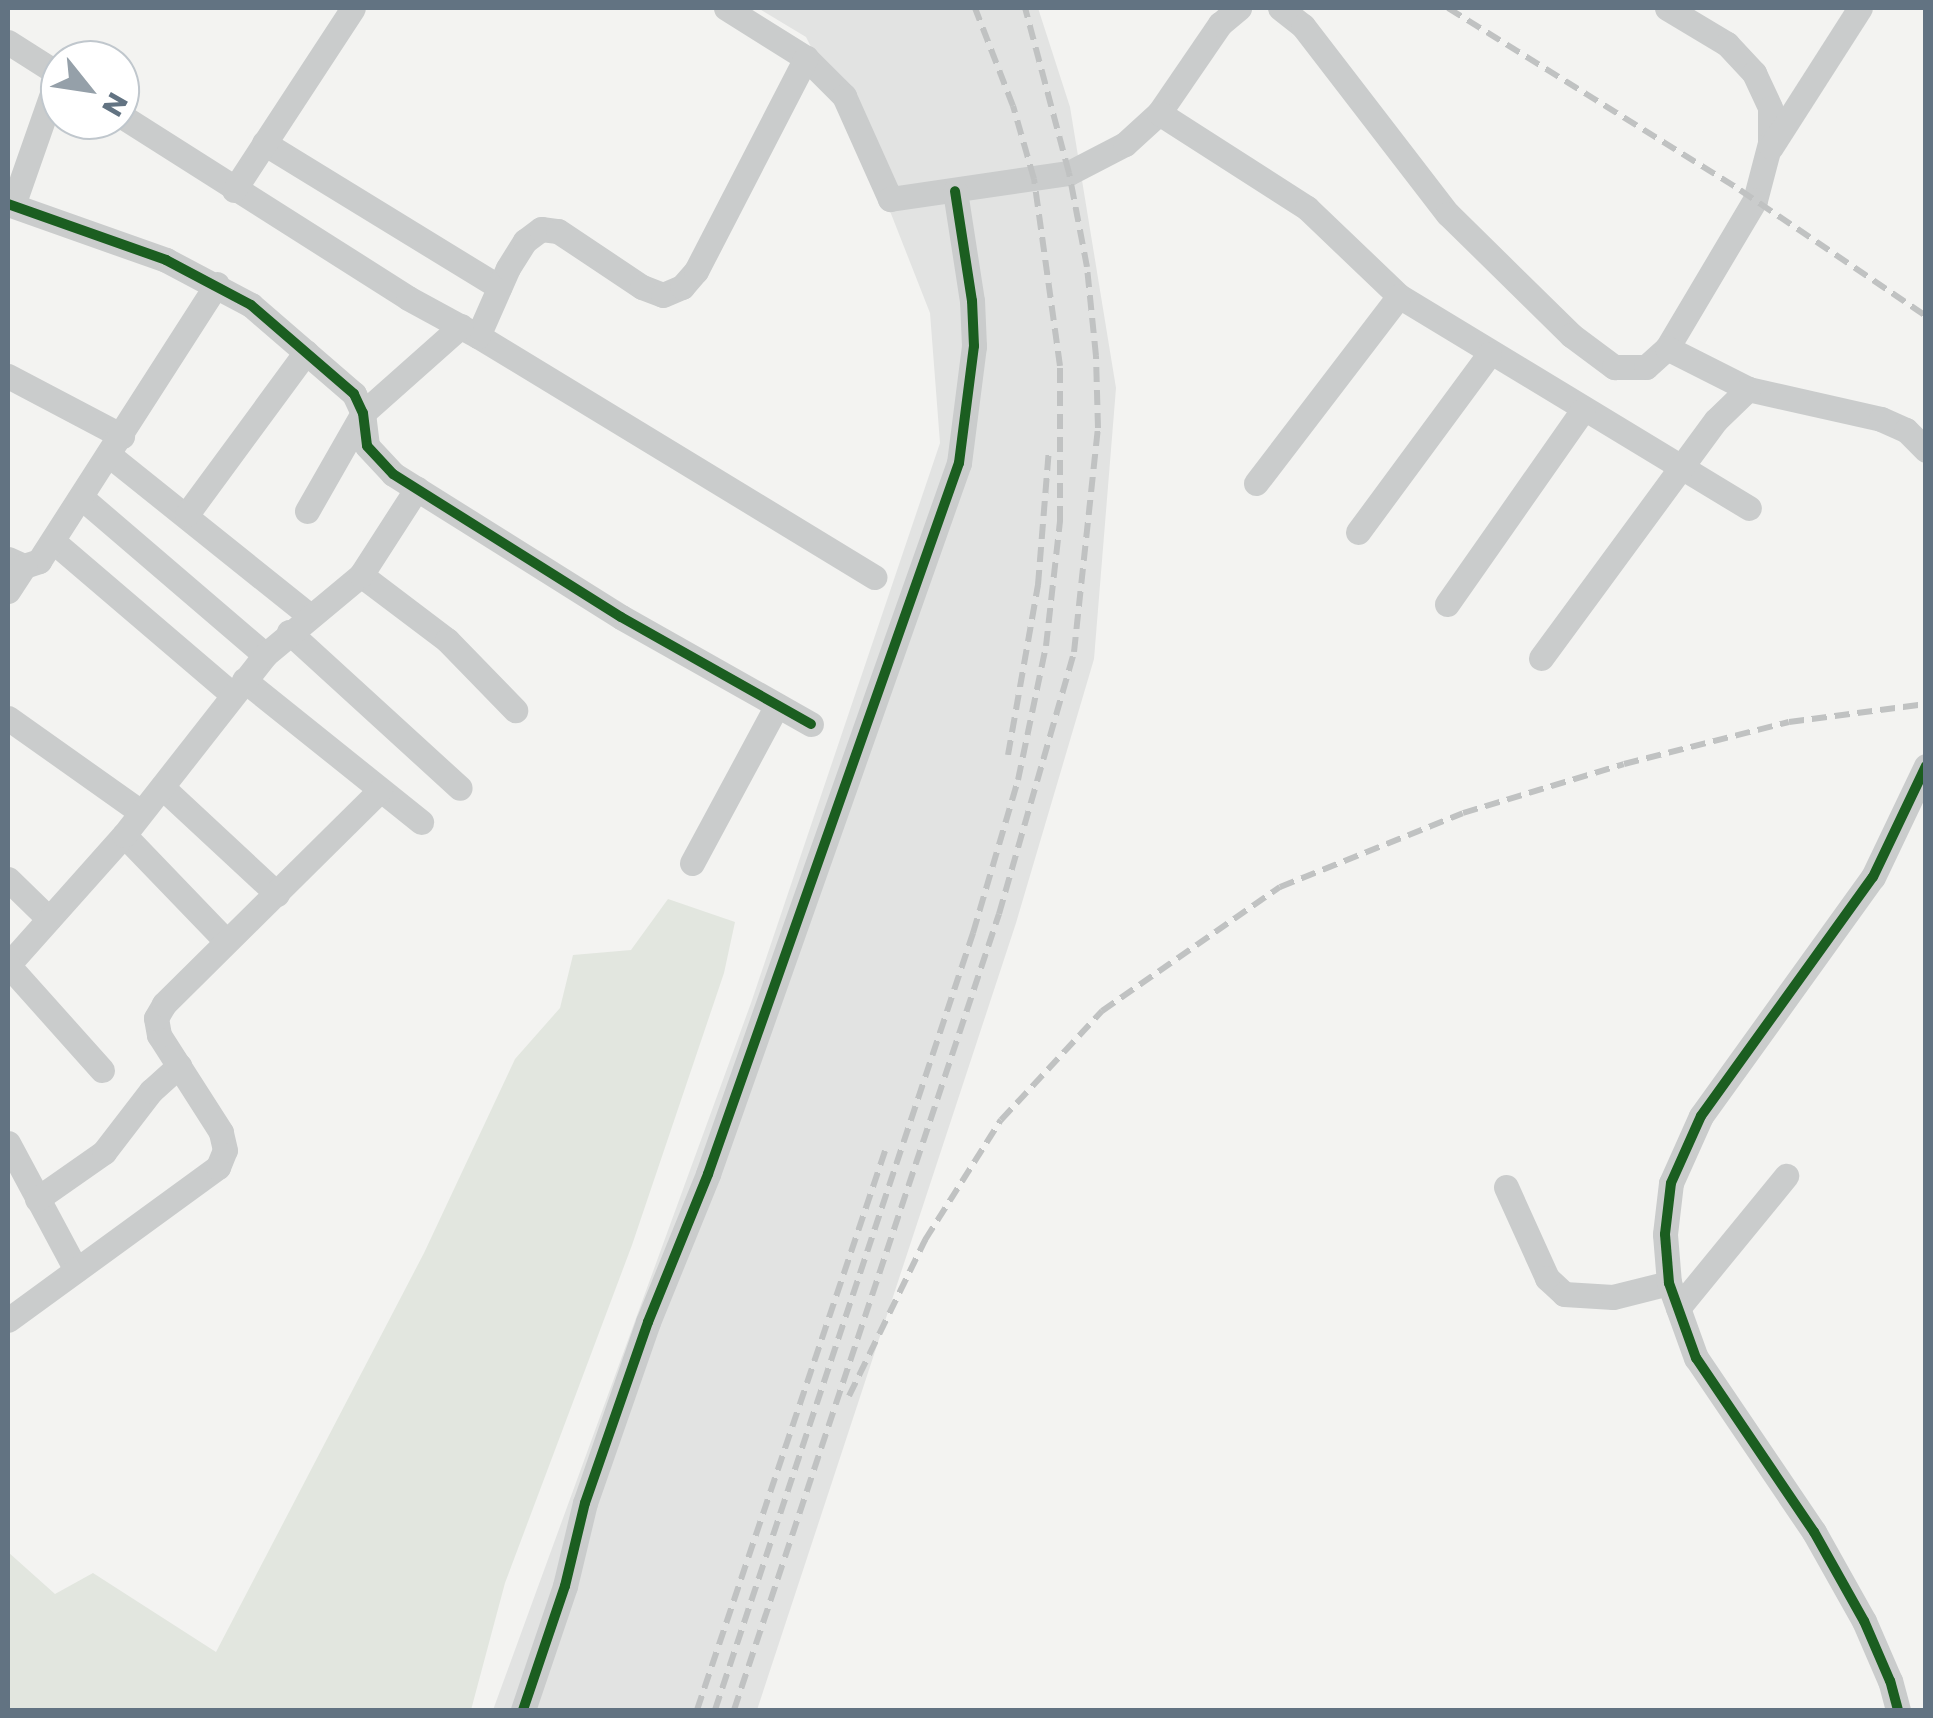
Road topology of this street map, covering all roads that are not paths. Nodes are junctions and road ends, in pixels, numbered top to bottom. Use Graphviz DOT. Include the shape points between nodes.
graph roads {
  1 [pos="352,8"];
  2 [pos="726,8"];
  3 [pos="1239,8"];
  4 [pos="1280,8"];
  5 [pos="1667,8"];
  6 [pos="1860,8"];
  7 [pos="8,42"];
  8 [pos="806,58"];
  9 [pos="40,62"];
  10 [pos="40,110"];
  11 [pos="1159,113"];
  12 [pos="140,128"];
  13 [pos="264,143"];
  14 [pos="1769,150"];
  15 [pos="18,152"];
  16 [pos="234,190"];
  17 [pos="955,191"];
  18 [pos="10,204"];
  19 [pos="217,284"];
  20 [pos="499,288"];
  21 [pos="1399,296"];
  22 [pos="470,331"];
  23 [pos="1666,348"];
  24 [pos="306,352"];
  25 [pos="1489,354"];
  26 [pos="8,376"];
  27 [pos="1748,389"];
  28 [pos="1584,410"];
  29 [pos="363,413"];
  30 [pos="116,446"];
  31 [pos="1926,450"];
  32 [pos="1684,469"];
  33 [pos="1256,483"];
  34 [pos="417,488"];
  35 [pos="82,498"];
  36 [pos="1749,508"];
  37 [pos="307,511"];
  38 [pos="186,514"];
  39 [pos="1358,532"];
  40 [pos="54,542"];
  41 [pos="16,562"];
  42 [pos="362,575"];
  43 [pos="875,577"];
  44 [pos="8,591"];
  45 [pos="1447,604"];
  46 [pos="310,616"];
  47 [pos="289,632"];
  48 [pos="265,655"];
  49 [pos="1542,658"];
  50 [pos="238,687"];
  51 [pos="777,706"];
  52 [pos="515,710"];
  53 [pos="8,719"];
  54 [pos="811,724"];
  55 [pos="1926,766"];
  56 [pos="162,787"];
  57 [pos="460,788"];
  58 [pos="380,790"];
  59 [pos="141,812"];
  60 [pos="421,822"];
  61 [pos="124,835"];
  62 [pos="692,863"];
  63 [pos="8,879"];
  64 [pos="277,894"];
  65 [pos="49,919"];
  66 [pos="226,941"];
  67 [pos="8,965"];
  68 [pos="179,1066"];
  69 [pos="102,1070"];
  70 [pos="8,1143"];
  71 [pos="1786,1176"];
  72 [pos="1506,1187"];
  73 [pos="38,1199"];
  74 [pos="76,1270"];
  75 [pos="1670,1283"];
  76 [pos="1678,1308"];
  77 [pos="8,1320"];
  78 [pos="522,1710"];
  79 [pos="1898,1710"];
  1 -- 13 [label="street"];
  2 -- 8 [label="street"];
  3 -- 11 [label="street" via="1220,24"];
  4 -- 23 [label="street" via="1303,26 1448,214 1571,334 1614,367 1646,367"];
  5 -- 14 [label="street" via="1727,44 1754,73 1770,108"];
  6 -- 14 [label="street"];
  7 -- 9 [label="street"];
  8 -- 17 [label="street" via="844,96 890,199"];
  8 -- 20 [label="street" via="682,287 663,295 642,287 558,231 541,229 525,241"];
  10 -- 15 [label="street"];
  11 -- 17 [label="street" via="1126,144 1069,173"];
  11 -- 21 [label="street" via="1307,208"];
  12 -- 16 [label="street"];
  13 -- 16 [label="street"];
  13 -- 20 [label="street"];
  14 -- 23 [label="street" via="1755,200"];
  15 -- 18 [label="street"];
  16 -- 22 [label="street"];
  17 -- 78 [label="street" via="973,331 960,463 708,1174 642,1340"];
  18 -- 19 [label="street"];
  19 -- 24 [label="street"];
  19 -- 30 [label="street"];
  20 -- 22 [label="street"];
  21 -- 25 [label="street"];
  21 -- 33 [label="street"];
  22 -- 29 [label="street"];
  22 -- 43 [label="street"];
  23 -- 27 [label="street"];
  24 -- 29 [label="street" via="354,394"];
  24 -- 38 [label="street"];
  25 -- 28 [label="street"];
  25 -- 39 [label="street"];
  26 -- 30 [label="street"];
  27 -- 31 [label="street" via="1880,419 1906,430"];
  27 -- 32 [label="street" via="1716,420"];
  28 -- 32 [label="street"];
  28 -- 45 [label="street"];
  29 -- 34 [label="street" via="367,446"];
  29 -- 37 [label="street"];
  30 -- 35 [label="street"];
  30 -- 38 [label="street"];
  32 -- 36 [label="street"];
  32 -- 49 [label="street"];
  34 -- 42 [label="street"];
  34 -- 51 [label="street"];
  35 -- 40 [label="street"];
  35 -- 48 [label="street"];
  38 -- 46 [label="street"];
  40 -- 41 [label="street" via="40,562"];
  40 -- 50 [label="street"];
  41 -- 44 [label="street"];
  42 -- 46 [label="street"];
  42 -- 52 [label="street" via="447,640"];
  46 -- 47 [label="street"];
  47 -- 48 [label="street"];
  47 -- 57 [label="street"];
  48 -- 50 [label="street"];
  50 -- 56 [label="street"];
  50 -- 58 [label="street"];
  51 -- 54 [label="street"];
  51 -- 62 [label="street"];
  53 -- 59 [label="street"];
  55 -- 75 [label="street" via="1873,877 1702,1116 1671,1183 1664,1234"];
  56 -- 59 [label="street"];
  56 -- 64 [label="street"];
  58 -- 60 [label="street"];
  58 -- 64 [label="street"];
  59 -- 61 [label="street"];
  61 -- 65 [label="street"];
  61 -- 66 [label="street"];
  63 -- 65 [label="street"];
  64 -- 66 [label="street"];
  65 -- 67 [label="street"];
  66 -- 68 [label="street" via="156,1018"];
  67 -- 69 [label="street"];
  68 -- 73 [label="street" via="104,1152"];
  68 -- 74 [label="street" via="221,1132 225,1150 218,1167"];
  70 -- 73 [label="street"];
  71 -- 76 [label="street"];
  72 -- 75 [label="street" via="1547,1278 1564,1294 1613,1297"];
  73 -- 74 [label="street"];
  74 -- 77 [label="street"];
  75 -- 76 [label="street"];
  76 -- 79 [label="street" via="1696,1358 1814,1532 1864,1620"];
}
